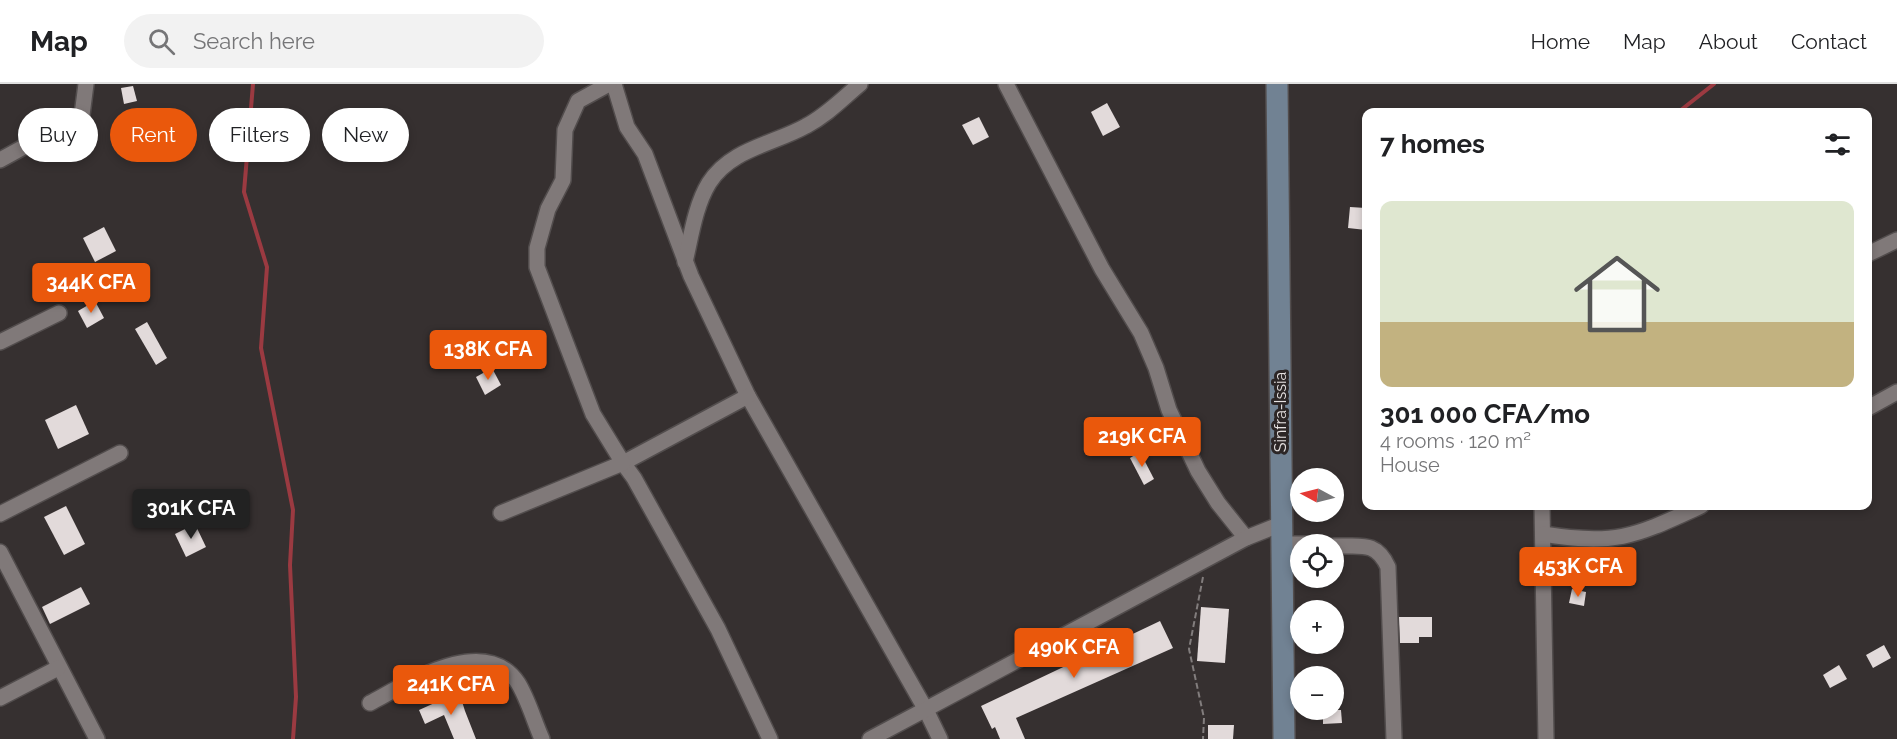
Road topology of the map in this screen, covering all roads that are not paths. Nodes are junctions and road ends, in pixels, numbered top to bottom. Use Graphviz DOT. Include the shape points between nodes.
graph roads {
  1 [pos="86,84"];
  2 [pos="609,84"];
  3 [pos="614,84"];
  4 [pos="860,84"];
  5 [pos="1006,84"];
  6 [pos="1277,84"];
  7 [pos="0,160"];
  8 [pos="1897,240"];
  9 [pos="1872,252"];
  10 [pos="685,262"];
  11 [pos="59,313"];
  12 [pos="0,342"];
  13 [pos="1897,392"];
  14 [pos="748,396"];
  15 [pos="1872,406"];
  16 [pos="120,453"];
  17 [pos="623,463"];
  18 [pos="1542,510"];
  19 [pos="1692,510"];
  20 [pos="501,513"];
  21 [pos="0,514"];
  22 [pos="1282,534"];
  23 [pos="1543,534"];
  24 [pos="1290,537"];
  25 [pos="1246,538"];
  26 [pos="1344,546"];
  27 [pos="0,552"];
  28 [pos="58,668"];
  29 [pos="0,698"];
  30 [pos="370,703"];
  31 [pos="927,710"];
  32 [pos="97,739"];
  33 [pos="542,739"];
  34 [pos="770,739"];
  35 [pos="870,739"];
  36 [pos="940,739"];
  37 [pos="1284,739"];
  38 [pos="1394,739"];
  39 [pos="1546,739"];
  1 -- 7 [label="street" via="82,115"];
  2 -- 17 [label="street" via="578,101 565,130 563,180 545,219 537,248 537,267 593,414"];
  3 -- 10 [label="street" via="627,127 645,154"];
  4 -- 10 [label="street" via="828,114 735,157 709,183"];
  5 -- 25 [label="street" via="1102,269 1141,333 1169,410 1194,463"];
  6 -- 22 [label="main road, Sinfra-Issia"];
  8 -- 9 [label="street"];
  10 -- 14 [label="street"];
  11 -- 12 [label="street"];
  13 -- 15 [label="street"];
  14 -- 17 [label="street"];
  14 -- 31 [label="street"];
  16 -- 21 [label="street"];
  17 -- 20 [label="street"];
  17 -- 34 [label="street" via="718,629"];
  18 -- 23 [label="street"];
  19 -- 23 [label="street" via="1640,534 1610,540 1582,541"];
  22 -- 24 [label="street"];
  22 -- 25 [label="street"];
  22 -- 37 [label="main road, Sinfra-Issia"];
  23 -- 39 [label="street"];
  25 -- 31 [label="street"];
  26 -- 38 [label="street" via="1372,547 1382,553 1388,567"];
  27 -- 28 [label="street"];
  28 -- 29 [label="street"];
  28 -- 32 [label="street"];
  30 -- 33 [label="street" via="438,667 488,662 506,670 518,683"];
  31 -- 35 [label="street"];
  31 -- 36 [label="street"];
}
